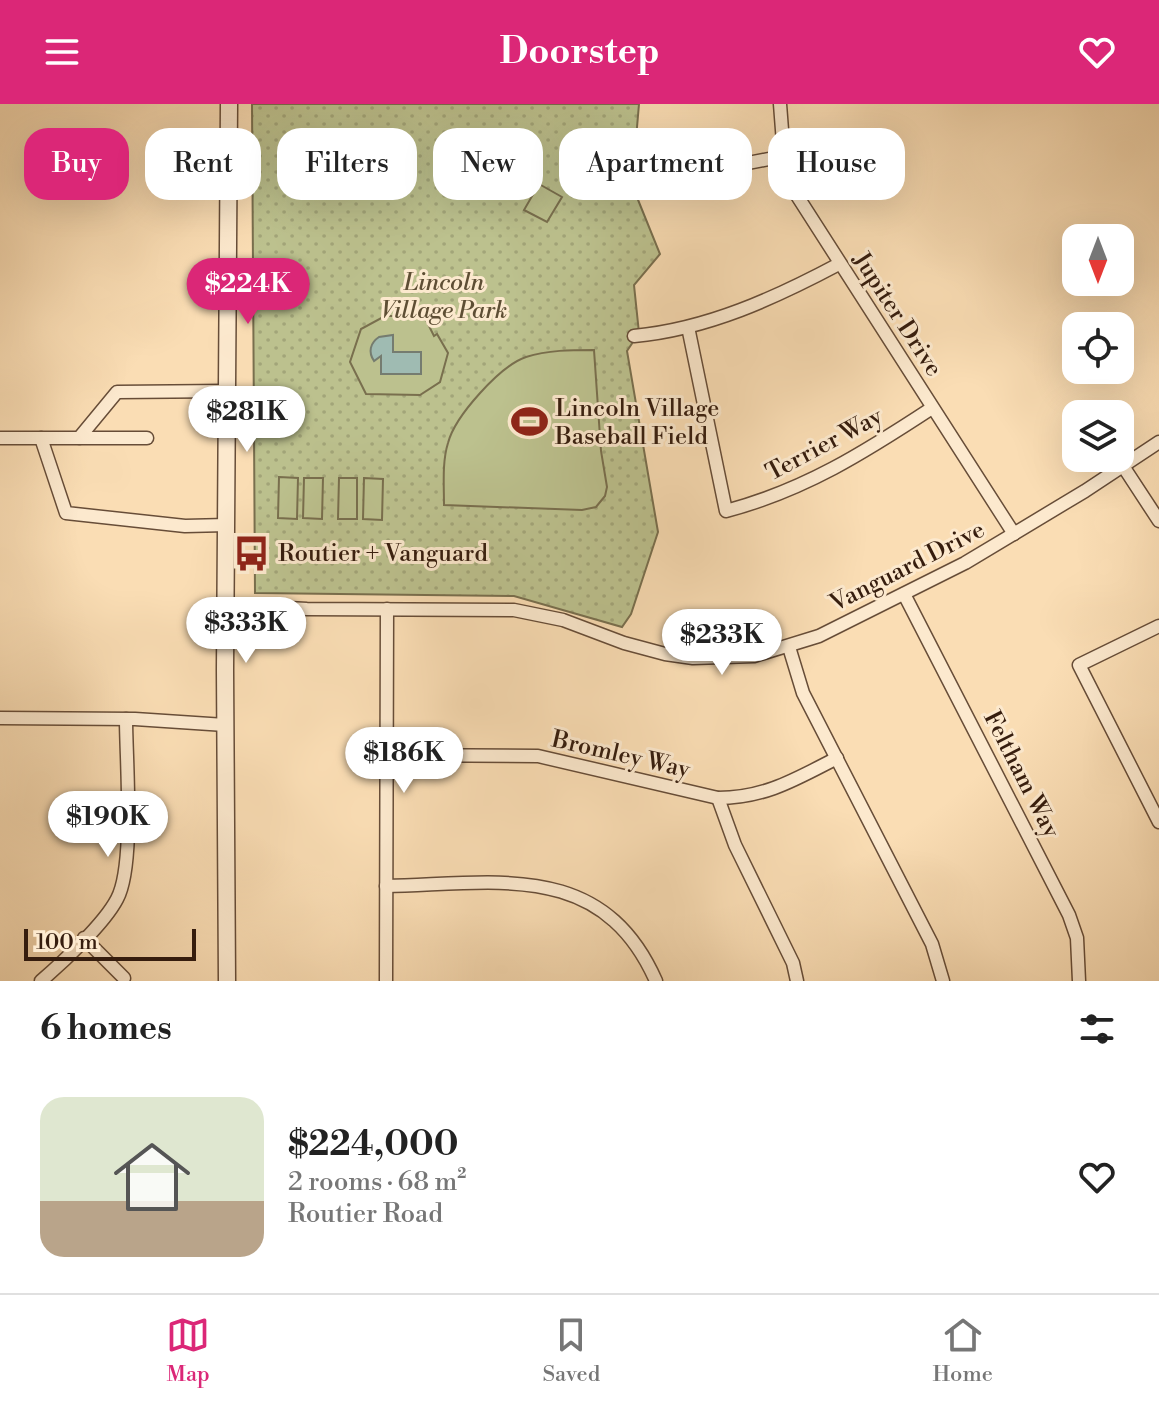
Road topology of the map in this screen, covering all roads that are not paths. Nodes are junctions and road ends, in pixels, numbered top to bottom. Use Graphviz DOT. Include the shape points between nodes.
graph roads {
  1 [pos="229,104"];
  2 [pos="780,104"];
  3 [pos="782,128"];
  4 [pos="800,200"];
  5 [pos="839,264"];
  6 [pos="688,327"];
  7 [pos="634,336"];
  8 [pos="227,391"];
  9 [pos="932,408"];
  10 [pos="0,438"];
  11 [pos="41,438"];
  12 [pos="80,438"];
  13 [pos="147,438"];
  14 [pos="1159,442"];
  15 [pos="1134,459"];
  16 [pos="1113,472"];
  17 [pos="1127,472"];
  18 [pos="1159,521"];
  19 [pos="227,525"];
  20 [pos="1014,534"];
  21 [pos="904,594"];
  22 [pos="227,605"];
  23 [pos="387,609"];
  24 [pos="1159,626"];
  25 [pos="789,647"];
  26 [pos="0,718"];
  27 [pos="126,719"];
  28 [pos="225,725"];
  29 [pos="386,755"];
  30 [pos="837,758"];
  31 [pos="718,798"];
  32 [pos="1159,822"];
  33 [pos="386,886"];
  34 [pos="84,938"];
  35 [pos="124,978"];
  36 [pos="41,981"];
  37 [pos="227,981"];
  38 [pos="386,981"];
  39 [pos="656,981"];
  40 [pos="797,981"];
  41 [pos="943,981"];
  42 [pos="1079,981"];
  1 -- 8 [label="street"];
  2 -- 3 [label="street, Jupiter Drive"];
  4 -- 5 [label="street, Jupiter Drive"];
  5 -- 6 [label="street" via="750,306"];
  5 -- 9 [label="street, Jupiter Drive"];
  6 -- 7 [label="street"];
  6 -- 9 [label="street, Terrier Way" via="726,511 822,476"];
  8 -- 12 [label="street" via="117,392"];
  8 -- 19 [label="street"];
  9 -- 20 [label="street, Jupiter Drive"];
  10 -- 11 [label="street"];
  11 -- 12 [label="street"];
  11 -- 19 [label="street" via="66,513 185,526"];
  12 -- 13 [label="street"];
  14 -- 15 [label="street, Vanguard Drive"];
  16 -- 20 [label="street, Vanguard Drive"];
  17 -- 18 [label="street"];
  19 -- 22 [label="street"];
  20 -- 21 [label="street, Vanguard Drive"];
  21 -- 25 [label="street, Vanguard Drive"];
  21 -- 42 [label="street, Feltham Way" via="1069,915 1077,940"];
  22 -- 23 [label="street, Vanguard Drive"];
  22 -- 28 [label="street"];
  23 -- 25 [label="street, Vanguard Drive" via="537,614 640,648 693,658 745,657"];
  23 -- 29 [label="street"];
  24 -- 32 [label="street" via="1079,665"];
  25 -- 30 [label="street" via="803,693"];
  26 -- 27 [label="street"];
  27 -- 28 [label="street"];
  27 -- 34 [label="street" via="126,874 111,909"];
  28 -- 37 [label="street"];
  29 -- 31 [label="street, Bromley Way" via="538,756"];
  29 -- 33 [label="street"];
  30 -- 31 [label="street, Bromley Way" via="767,792"];
  30 -- 41 [label="street" via="932,944"];
  31 -- 40 [label="street"];
  33 -- 38 [label="street"];
  33 -- 39 [label="street" via="529,884 566,892 621,926"];
  34 -- 35 [label="street"];
  34 -- 36 [label="street"];
}
